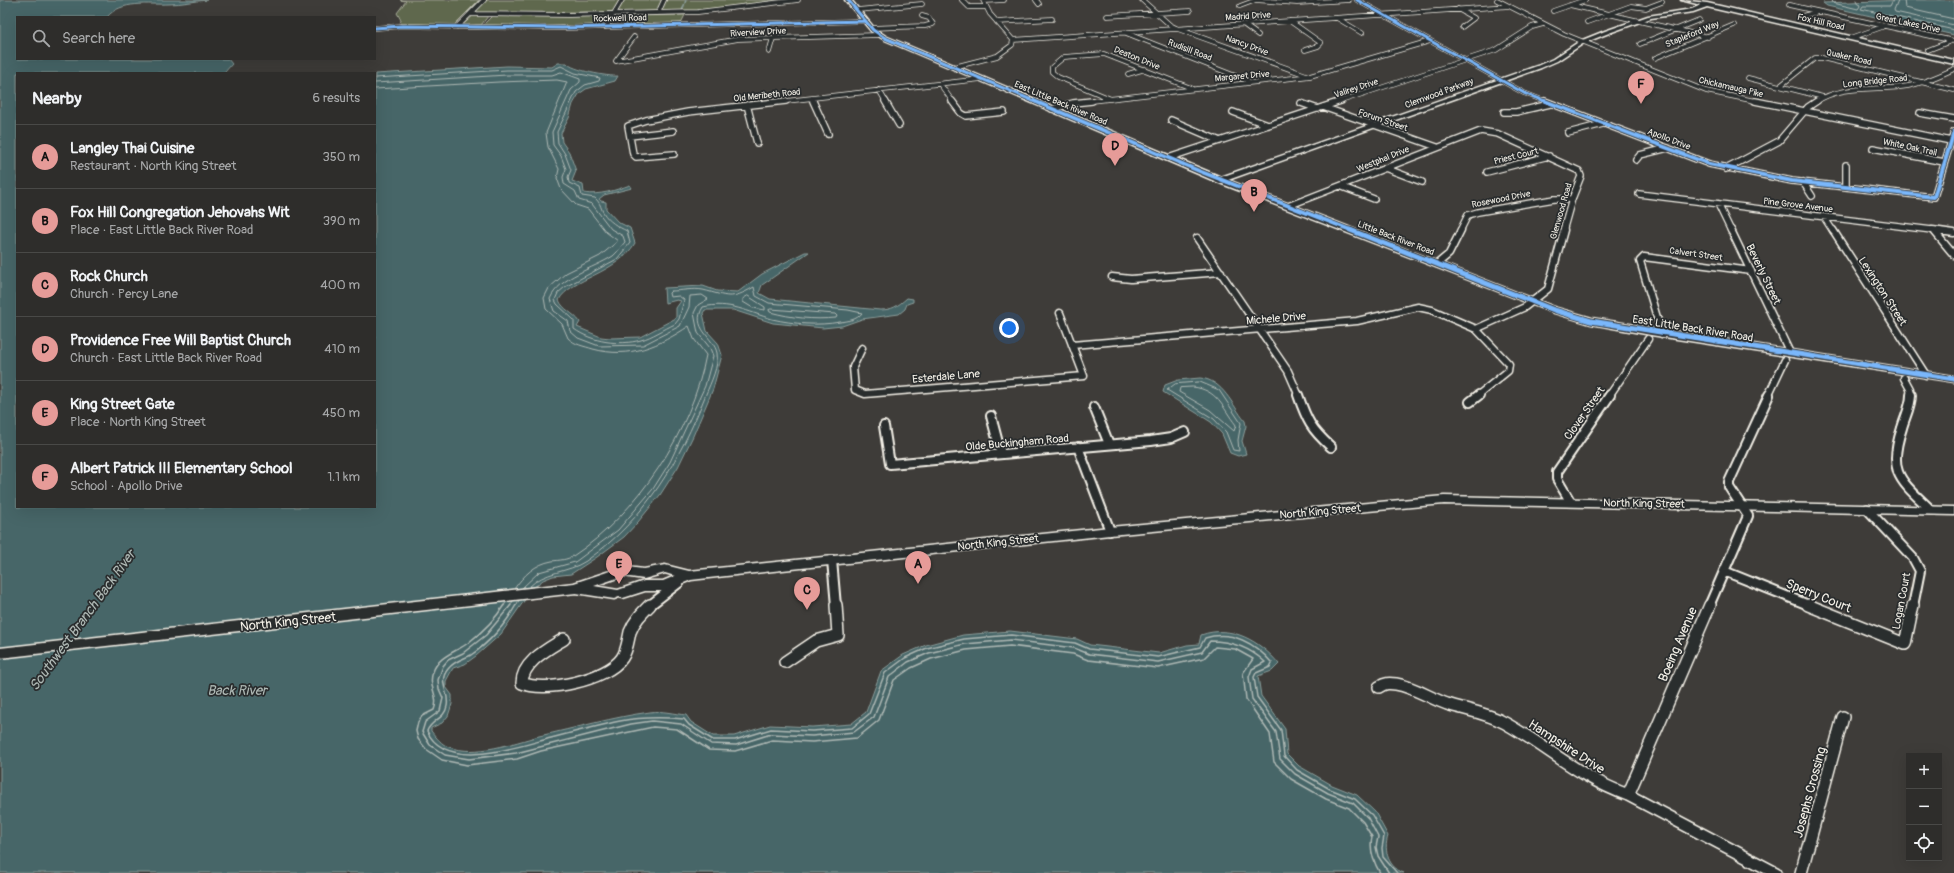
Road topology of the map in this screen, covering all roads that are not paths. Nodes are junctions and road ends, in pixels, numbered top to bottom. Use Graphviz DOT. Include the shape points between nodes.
graph roads {
  1 [pos="484,0"];
  2 [pos="622,0"];
  3 [pos="664,0"];
  4 [pos="798,0"];
  5 [pos="848,0"];
  6 [pos="962,0"];
  7 [pos="1004,0"];
  8 [pos="1036,0"];
  9 [pos="1142,0"];
  10 [pos="1256,0"];
  11 [pos="1349,0"];
  12 [pos="1357,0"];
  13 [pos="1497,0"];
  14 [pos="1585,0"];
  15 [pos="1684,0"];
  16 [pos="983,1"];
  17 [pos="1662,2"];
  18 [pos="922,4"];
  19 [pos="1039,4"];
  20 [pos="1570,5"];
  21 [pos="1707,5"];
  22 [pos="1789,5"];
  23 [pos="1240,6"];
  24 [pos="1509,6"];
  25 [pos="1715,6"];
  26 [pos="986,8"];
  27 [pos="1458,9"];
  28 [pos="858,10"];
  29 [pos="1190,11"];
  30 [pos="1553,11"];
  31 [pos="1818,12"];
  32 [pos="658,13"];
  33 [pos="1156,13"];
  34 [pos="470,14"];
  35 [pos="614,14"];
  36 [pos="1383,14"];
  37 [pos="1609,14"];
  38 [pos="922,16"];
  39 [pos="1107,16"];
  40 [pos="1802,16"];
  41 [pos="1052,18"];
  42 [pos="1336,18"];
  43 [pos="1699,20"];
  44 [pos="866,21"];
  45 [pos="1290,21"];
  46 [pos="1636,21"];
  47 [pos="997,22"];
  48 [pos="1587,22"];
  49 [pos="1643,22"];
  50 [pos="1243,24"];
  51 [pos="1543,24"];
  52 [pos="1734,25"];
  53 [pos="1883,26"];
  54 [pos="457,27"];
  55 [pos="606,27"];
  56 [pos="1462,27"];
  57 [pos="376,28"];
  58 [pos="871,28"];
  59 [pos="1178,29"];
  60 [pos="1675,30"];
  61 [pos="1123,33"];
  62 [pos="1362,33"];
  63 [pos="879,35"];
  64 [pos="1258,35"];
  65 [pos="634,37"];
  66 [pos="1708,37"];
  67 [pos="772,38"];
  68 [pos="1851,38"];
  69 [pos="1012,40"];
  70 [pos="1430,40"];
  71 [pos="1953,41"];
  72 [pos="1584,43"];
  73 [pos="1640,44"];
  74 [pos="1305,50"];
  75 [pos="1928,50"];
  76 [pos="769,52"];
  77 [pos="1655,58"];
  78 [pos="1465,61"];
  79 [pos="1954,62"];
  80 [pos="954,67"];
  81 [pos="1145,70"];
  82 [pos="1953,71"];
  83 [pos="1128,74"];
  84 [pos="1310,76"];
  85 [pos="981,78"];
  86 [pos="1748,78"];
  87 [pos="1252,82"];
  88 [pos="1503,82"];
  89 [pos="1922,82"];
  90 [pos="940,84"];
  91 [pos="1780,86"];
  92 [pos="1192,88"];
  93 [pos="879,90"];
  94 [pos="1954,90"];
  95 [pos="1823,97"];
  96 [pos="812,98"];
  97 [pos="1111,99"];
  98 [pos="1301,103"];
  99 [pos="1551,104"];
  100 [pos="747,105"];
  101 [pos="1320,108"];
  102 [pos="1052,109"];
  103 [pos="1805,111"];
  104 [pos="1004,112"];
  105 [pos="1233,112"];
  106 [pos="1504,112"];
  107 [pos="1920,112"];
  108 [pos="1954,119"];
  109 [pos="1171,120"];
  110 [pos="1603,124"];
  111 [pos="1268,125"];
  112 [pos="1374,125"];
  113 [pos="899,126"];
  114 [pos="1383,128"];
  115 [pos="672,131"];
  116 [pos="1486,131"];
  117 [pos="1954,132"];
  118 [pos="1568,133"];
  119 [pos="828,134"];
  120 [pos="630,136"];
  121 [pos="1951,140"];
  122 [pos="1220,141"];
  123 [pos="757,143"];
  124 [pos="1437,147"];
  125 [pos="1668,148"];
  126 [pos="1873,148"];
  127 [pos="674,154"];
  128 [pos="1549,156"];
  129 [pos="1168,158"];
  130 [pos="1636,160"];
  131 [pos="1944,162"];
  132 [pos="1846,165"];
  133 [pos="1385,168"];
  134 [pos="1726,169"];
  135 [pos="1487,172"];
  136 [pos="1220,180"];
  137 [pos="1422,182"];
  138 [pos="1803,182"];
  139 [pos="1229,183"];
  140 [pos="1340,186"];
  141 [pos="1846,187"];
  142 [pos="1639,194"];
  143 [pos="1812,196"];
  144 [pos="1374,199"];
  145 [pos="1572,200"];
  146 [pos="1718,204"];
  147 [pos="1288,206"];
  148 [pos="1824,217"];
  149 [pos="1348,229"];
  150 [pos="1934,231"];
  151 [pos="1954,234"];
  152 [pos="1197,238"];
  153 [pos="1954,255"];
  154 [pos="1437,264"];
  155 [pos="1751,271"];
  156 [pos="1220,272"];
  157 [pos="1112,277"];
  158 [pos="1532,302"];
  159 [pos="1060,313"];
  160 [pos="1476,329"];
  161 [pos="1260,330"];
  162 [pos="1662,334"];
  163 [pos="1648,339"];
  164 [pos="1072,345"];
  165 [pos="862,348"];
  166 [pos="1787,357"];
  167 [pos="1926,375"];
  168 [pos="1904,378"];
  169 [pos="1954,379"];
  170 [pos="1470,402"];
  171 [pos="1094,407"];
  172 [pos="991,416"];
  173 [pos="884,426"];
  174 [pos="1185,432"];
  175 [pos="1109,444"];
  176 [pos="1078,447"];
  177 [pos="1331,447"];
  178 [pos="1000,454"];
  179 [pos="1570,501"];
  180 [pos="1743,506"];
  181 [pos="1867,509"];
  182 [pos="1931,510"];
  183 [pos="1954,511"];
  184 [pos="1110,530"];
  185 [pos="832,560"];
  186 [pos="1724,571"];
  187 [pos="689,576"];
  188 [pos="575,588"];
  189 [pos="564,639"];
  190 [pos="1905,644"];
  191 [pos="0,653"];
  192 [pos="785,662"];
  193 [pos="1379,687"];
  194 [pos="1843,717"];
  195 [pos="1628,795"];
  196 [pos="1776,873"];
  197 [pos="1801,873"];
  1 -- 34 [label="street"];
  2 -- 35 [label="street"];
  3 -- 32 [label="street"];
  4 -- 32 [label="street"];
  5 -- 28 [label="street, East Little Back River Road"];
  6 -- 26 [label="street" via="969,7"];
  7 -- 16 [label="street"];
  8 -- 19 [label="street"];
  9 -- 33 [label="street"];
  10 -- 11 [label="street" via="1297,3"];
  10 -- 23 [label="street"];
  12 -- 36 [label="street, Apollo Drive"];
  13 -- 24 [label="street, Chickamauga Pike"];
  14 -- 20 [label="street"];
  15 -- 21 [label="street, Fox Hill Road"];
  16 -- 26 [label="street"];
  17 -- 37 [label="street" via="1646,8 1631,6"];
  18 -- 28 [label="street"];
  20 -- 30 [label="street"];
  20 -- 37 [label="street"];
  21 -- 25 [label="street, Fox Hill Road"];
  21 -- 46 [label="street, Clemwood Parkway"];
  22 -- 31 [label="street, Great Lakes Drive"];
  24 -- 27 [label="street, Madrid Drive"];
  24 -- 51 [label="street, Chickamauga Pike"];
  25 -- 49 [label="street, Clemwood Parkway"];
  25 -- 68 [label="street, Fox Hill Road"];
  26 -- 47 [label="street"];
  27 -- 36 [label="street, Madrid Drive"];
  27 -- 56 [label="street" via="1474,18"];
  28 -- 44 [label="street, East Little Back River Road"];
  29 -- 33 [label="street"];
  31 -- 40 [label="street"];
  31 -- 53 [label="street, Great Lakes Drive"];
  32 -- 35 [label="street"];
  33 -- 39 [label="street"];
  33 -- 59 [label="street"];
  34 -- 35 [label="street"];
  34 -- 54 [label="street"];
  35 -- 55 [label="street"];
  36 -- 42 [label="street, Madrid Drive"];
  36 -- 70 [label="street, Apollo Drive"];
  37 -- 46 [label="street"];
  37 -- 48 [label="street"];
  38 -- 58 [label="street" via="929,18 933,24"];
  41 -- 47 [label="street"];
  42 -- 45 [label="street, Madrid Drive"];
  42 -- 62 [label="street"];
  43 -- 60 [label="street"];
  44 -- 55 [label="street, Rockwell Road"];
  44 -- 58 [label="street, East Little Back River Road"];
  45 -- 50 [label="street, Madrid Drive"];
  45 -- 74 [label="street" via="1321,43"];
  46 -- 49 [label="street"];
  46 -- 72 [label="street, Clemwood Parkway"];
  47 -- 69 [label="street"];
  49 -- 60 [label="street"];
  49 -- 72 [label="street, Clemwood Parkway"];
  50 -- 59 [label="street, Madrid Drive"];
  50 -- 64 [label="street"];
  51 -- 72 [label="street, Chickamauga Pike"];
  51 -- 78 [label="street, Valirey Drive" via="1532,27 1496,50"];
  52 -- 66 [label="street, Stapleford Way"];
  53 -- 68 [label="street"];
  53 -- 71 [label="street, Great Lakes Drive"];
  54 -- 55 [label="street, Rockwell Road"];
  54 -- 57 [label="street, Rockwell Road"];
  58 -- 63 [label="street, East Little Back River Road"];
  59 -- 61 [label="street, Madrid Drive"];
  59 -- 84 [label="street, Nancy Drive"];
  60 -- 66 [label="street"];
  60 -- 73 [label="street"];
  61 -- 69 [label="street, Madrid Drive"];
  61 -- 87 [label="street, Rudisill Road"];
  63 -- 67 [label="street, Riverview Drive"];
  63 -- 80 [label="street, East Little Back River Road"];
  65 -- 67 [label="street, Riverview Drive" via="616,61 738,39"];
  66 -- 77 [label="street, Stapleford Way"];
  67 -- 76 [label="street"];
  68 -- 79 [label="street, Fox Hill Road"];
  69 -- 80 [label="street" via="1012,45 997,56"];
  70 -- 78 [label="street, Apollo Drive"];
  70 -- 84 [label="street, Margaret Drive"];
  71 -- 75 [label="street"];
  72 -- 88 [label="street, Clemwood Parkway" via="1558,64"];
  72 -- 103 [label="street, Chickamauga Pike" via="1706,91"];
  78 -- 88 [label="street, Apollo Drive"];
  78 -- 101 [label="street, Valirey Drive"];
  80 -- 85 [label="street, East Little Back River Road"];
  81 -- 83 [label="street"];
  81 -- 92 [label="street, Deaton Drive"];
  81 -- 97 [label="street, Deaton Drive" via="1110,55 1095,54 1064,57 1052,67 1052,72 1058,77"];
  82 -- 89 [label="street, Long Bridge Road"];
  84 -- 87 [label="street, Margaret Drive"];
  85 -- 90 [label="street, Old Meribeth Road"];
  85 -- 102 [label="street, East Little Back River Road"];
  86 -- 91 [label="street"];
  87 -- 92 [label="street, Margaret Drive"];
  88 -- 99 [label="street, Apollo Drive"];
  88 -- 112 [label="street, Clemwood Parkway"];
  88 -- 114 [label="street, Clemwood Parkway"];
  89 -- 91 [label="street, Quaker Road" via="1815,58"];
  89 -- 94 [label="street"];
  89 -- 95 [label="street, Long Bridge Road" via="1907,86 1851,90"];
  90 -- 93 [label="street, Old Meribeth Road"];
  90 -- 104 [label="street" via="966,116"];
  91 -- 95 [label="street"];
  92 -- 97 [label="street, Margaret Drive"];
  93 -- 96 [label="street, Old Meribeth Road"];
  93 -- 113 [label="street"];
  95 -- 103 [label="street, Long Bridge Road"];
  96 -- 100 [label="street, Old Meribeth Road"];
  96 -- 119 [label="street"];
  97 -- 102 [label="street, Margaret Drive"];
  98 -- 101 [label="street, Forum Street"];
  99 -- 106 [label="street" via="1516,112"];
  99 -- 110 [label="street, Apollo Drive"];
  100 -- 120 [label="street, Old Meribeth Road" via="636,121 628,126"];
  100 -- 123 [label="street"];
  101 -- 111 [label="street, Valirey Drive"];
  101 -- 112 [label="street, Forum Street"];
  102 -- 129 [label="street, East Little Back River Road"];
  103 -- 121 [label="street, Chickamauga Pike"];
  103 -- 134 [label="street, Long Bridge Road" via="1779,141"];
  105 -- 111 [label="street"];
  107 -- 108 [label="street"];
  109 -- 122 [label="street"];
  110 -- 118 [label="street"];
  110 -- 125 [label="street, Apollo Drive"];
  111 -- 122 [label="street, Valirey Drive"];
  112 -- 114 [label="street, Forum Street"];
  112 -- 136 [label="street, Clemwood Parkway"];
  114 -- 124 [label="street, Forum Street"];
  114 -- 139 [label="street, Clemwood Parkway"];
  115 -- 120 [label="street"];
  116 -- 124 [label="street, Westphal Drive"];
  116 -- 128 [label="street, Glenwood Road"];
  117 -- 121 [label="street, Apollo Drive"];
  120 -- 127 [label="street" via="633,154 636,157"];
  121 -- 131 [label="street, Apollo Drive"];
  122 -- 129 [label="street, Valirey Drive"];
  124 -- 133 [label="street, Westphal Drive"];
  125 -- 130 [label="street" via="1640,155"];
  125 -- 134 [label="street, Apollo Drive"];
  126 -- 131 [label="street, White Oak Trail"];
  128 -- 135 [label="street, Priest Court"];
  128 -- 145 [label="street, Glenwood Road" via="1574,167 1581,173"];
  129 -- 136 [label="street, East Little Back River Road"];
  131 -- 141 [label="street, Apollo Drive" via="1934,197"];
  132 -- 141 [label="street"];
  133 -- 137 [label="street"];
  133 -- 140 [label="street, Westphal Drive"];
  134 -- 138 [label="street, Apollo Drive"];
  136 -- 139 [label="street, East Little Back River Road"];
  138 -- 141 [label="street, Apollo Drive"];
  138 -- 143 [label="street"];
  139 -- 147 [label="street, East Little Back River Road"];
  140 -- 144 [label="street"];
  140 -- 147 [label="street, Westphal Drive"];
  142 -- 146 [label="street, Pine Grove Avenue"];
  145 -- 154 [label="street, Rosewood Drive" via="1547,200 1468,215 1449,254"];
  145 -- 158 [label="street, Glenwood Road" via="1548,289"];
  146 -- 148 [label="street, Pine Grove Avenue"];
  146 -- 155 [label="street, Beverly Street"];
  147 -- 149 [label="street, East Little Back River Road"];
  148 -- 150 [label="street, Pine Grove Avenue"];
  148 -- 167 [label="street, Lexington Street"];
  149 -- 154 [label="street, Little Back River Road"];
  150 -- 151 [label="street, Pine Grove Avenue"];
  150 -- 153 [label="street"];
  152 -- 156 [label="street"];
  154 -- 158 [label="street, East Little Back River Road"];
  155 -- 162 [label="street, Calvert Street" via="1644,257 1640,261"];
  155 -- 166 [label="street, Beverly Street"];
  156 -- 157 [label="street" via="1132,279"];
  156 -- 161 [label="street"];
  158 -- 160 [label="street, Glenwood Road"];
  158 -- 162 [label="street, East Little Back River Road" via="1591,321"];
  159 -- 164 [label="street"];
  160 -- 161 [label="street, Michele Drive" via="1432,310 1418,307 1357,321"];
  160 -- 170 [label="street" via="1509,364 1508,370"];
  161 -- 164 [label="street, Michele Drive"];
  161 -- 177 [label="street" via="1291,376 1317,436"];
  162 -- 166 [label="street, East Little Back River Road"];
  163 -- 179 [label="street, Clover Street" via="1559,469 1557,479"];
  164 -- 165 [label="street, Esterdale Lane" via="1084,376 865,394 856,390 853,367"];
  166 -- 167 [label="street, East Little Back River Road"];
  166 -- 180 [label="street" via="1729,482 1731,490"];
  167 -- 169 [label="street, East Little Back River Road"];
  168 -- 182 [label="street" via="1911,396 1895,454 1895,468 1904,482"];
  171 -- 175 [label="street"];
  172 -- 178 [label="street"];
  173 -- 178 [label="street, Olde Buckingham Road" via="890,464"];
  174 -- 175 [label="street, Olde Buckingham Road" via="1171,438"];
  175 -- 176 [label="street, Olde Buckingham Road"];
  176 -- 178 [label="street, Olde Buckingham Road"];
  176 -- 184 [label="street"];
  179 -- 180 [label="street, North King Street"];
  179 -- 184 [label="street, North King Street" via="1444,500"];
  180 -- 181 [label="street, North King Street"];
  180 -- 186 [label="street, Boeing Avenue" via="1748,516"];
  181 -- 182 [label="street, North King Street"];
  181 -- 190 [label="street, Logan Court" via="1914,558 1920,571"];
  182 -- 183 [label="street, North King Street"];
  184 -- 185 [label="street, North King Street"];
  185 -- 187 [label="street, North King Street"];
  185 -- 192 [label="street" via="838,635 806,646"];
  186 -- 190 [label="street, Sperry Court"];
  186 -- 195 [label="street, Boeing Avenue"];
  187 -- 188 [label="street, North King Street" via="664,586 644,586 619,594"];
  187 -- 188 [label="street, North King Street" via="665,569 644,574 622,572"];
  187 -- 189 [label="street" via="666,591 642,614 632,630 624,655 613,667 584,680 540,688 531,688 522,683 523,673 540,654"];
  188 -- 191 [label="street, North King Street"];
  193 -- 195 [label="street, Hampshire Drive" via="1385,683 1397,684 1447,704 1504,722 1583,775"];
  194 -- 197 [label="street, Josephs Crossing"];
  195 -- 196 [label="street, Hampshire Drive"];
}
